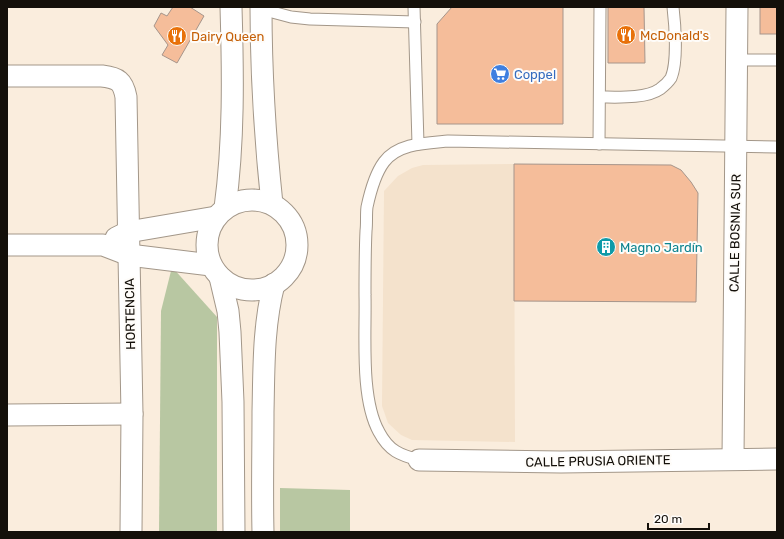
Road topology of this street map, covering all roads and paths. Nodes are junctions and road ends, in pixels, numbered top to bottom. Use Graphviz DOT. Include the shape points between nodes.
graph roads {
  1 [pos="231,7"];
  2 [pos="414,7"];
  3 [pos="600,7"];
  4 [pos="673,7"];
  5 [pos="737,7"];
  6 [pos="261,8"];
  7 [pos="415,22"];
  8 [pos="737,60"];
  9 [pos="777,60"];
  10 [pos="7,76"];
  11 [pos="600,97"];
  12 [pos="418,144"];
  13 [pos="599,144"];
  14 [pos="736,147"];
  15 [pos="777,147"];
  16 [pos="272,204"];
  17 [pos="220,213"];
  18 [pos="128,232"];
  19 [pos="103,244"];
  20 [pos="7,245"];
  21 [pos="129,255"];
  22 [pos="215,271"];
  23 [pos="274,284"];
  24 [pos="132,414"];
  25 [pos="7,415"];
  26 [pos="733,458"];
  27 [pos="777,459"];
  28 [pos="420,460"];
  29 [pos="131,532"];
  30 [pos="234,532"];
  31 [pos="263,532"];
  1 -- 17 [label="street" via="233,110 229,178"];
  2 -- 7 [label="lane"];
  3 -- 11 [label="lane"];
  4 -- 11 [label="lane" via="675,45 671,78 660,89 649,94"];
  5 -- 8 [label="street, CALLE BOSNIA SUR"];
  6 -- 7 [label="lane" via="291,17 310,19"];
  6 -- 16 [label="street" via="261,59"];
  7 -- 12 [label="lane"];
  8 -- 9 [label="lane"];
  8 -- 14 [label="street, CALLE BOSNIA SUR"];
  10 -- 18 [label="street, HORTENCIA" via="90,75 119,80 126,97"];
  11 -- 13 [label="lane"];
  12 -- 13 [label="lane" via="448,141"];
  12 -- 28 [label="lane" via="399,150 384,161 374,181 368,207 365,259 366,381 372,416 378,432 388,445 400,455"];
  13 -- 14 [label="lane"];
  14 -- 15 [label="lane"];
  14 -- 26 [label="street, CALLE BOSNIA SUR"];
  16 -- 17 [label="street" via="248,200 232,204"];
  16 -- 23 [label="street" via="293,224 298,244 289,271"];
  17 -- 18 [label="street"];
  17 -- 22 [label="street" via="209,230 206,244 206,251"];
  18 -- 19 [label="street"];
  18 -- 21 [label="street, HORTENCIA"];
  19 -- 20 [label="street"];
  19 -- 21 [label="street"];
  21 -- 22 [label="street"];
  21 -- 24 [label="street, HORTENCIA"];
  22 -- 23 [label="street" via="226,282 242,289 258,290"];
  22 -- 30 [label="street" via="228,311 230,332"];
  23 -- 31 [label="street" via="265,340"];
  24 -- 25 [label="street"];
  24 -- 29 [label="street, HORTENCIA"];
  26 -- 27 [label="street, CALLE PRUSIA ORIENTE"];
  26 -- 28 [label="street, CALLE PRUSIA ORIENTE" via="560,462"];
}
